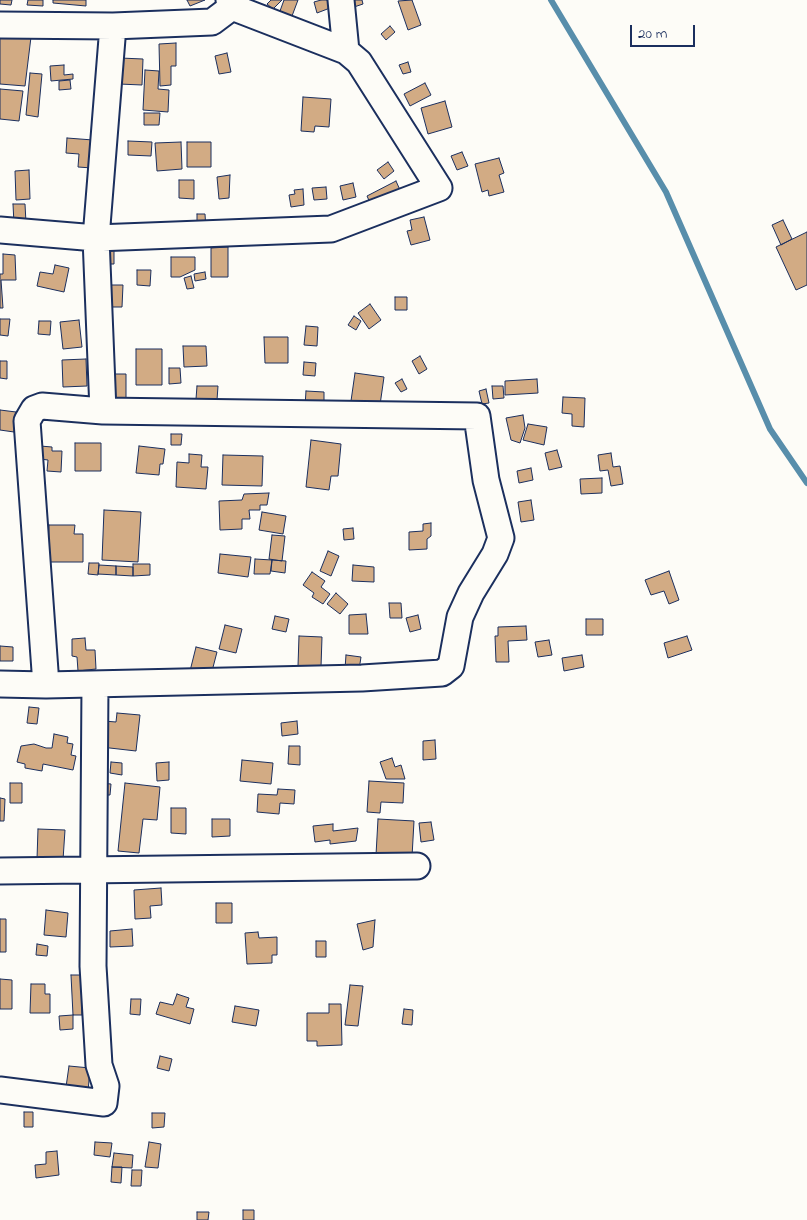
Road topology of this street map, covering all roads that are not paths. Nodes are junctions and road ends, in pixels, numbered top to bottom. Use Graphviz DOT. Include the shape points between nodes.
graph roads {
  1 [pos="341,0"];
  2 [pos="230,3"];
  3 [pos="0,25"];
  4 [pos="113,26"];
  5 [pos="346,51"];
  6 [pos="0,230"];
  7 [pos="96,238"];
  8 [pos="103,411"];
  9 [pos="0,684"];
  10 [pos="96,684"];
  11 [pos="46,685"];
  12 [pos="417,866"];
  13 [pos="94,869"];
  14 [pos="0,871"];
  15 [pos="0,1090"];
  1 -- 5 [label="street"];
  2 -- 4 [label="street" via="212,22"];
  2 -- 5 [label="street"];
  3 -- 4 [label="street"];
  4 -- 7 [label="street"];
  5 -- 7 [label="street" via="359,62 439,188 331,229"];
  6 -- 7 [label="street"];
  7 -- 8 [label="street"];
  8 -- 10 [label="street" via="477,416 486,480 501,538 460,616 450,666 442,673"];
  8 -- 11 [label="street" via="42,406 34,410 27,421"];
  9 -- 11 [label="street"];
  10 -- 11 [label="street"];
  10 -- 13 [label="street"];
  12 -- 13 [label="street"];
  13 -- 14 [label="street"];
  13 -- 15 [label="street" via="93,966 99,1065 106,1086 104,1103"];
}
